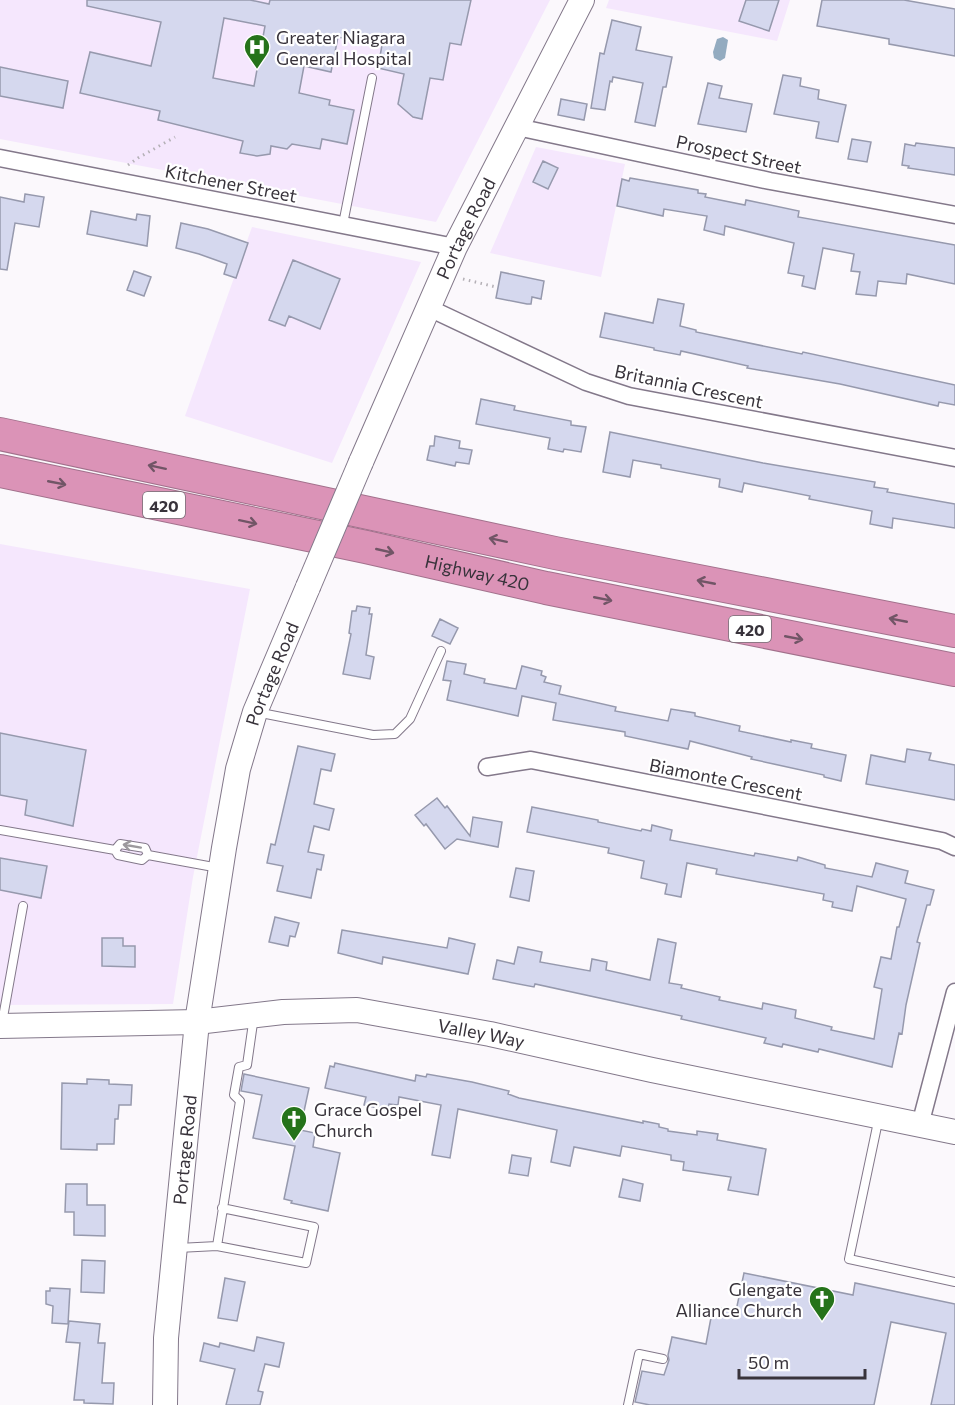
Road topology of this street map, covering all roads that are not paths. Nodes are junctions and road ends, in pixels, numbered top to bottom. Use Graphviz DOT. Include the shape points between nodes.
graph roads {
  1 [pos="582,0"];
  2 [pos="372,78"];
  3 [pos="517,126"];
  4 [pos="0,158"];
  5 [pos="955,215"];
  6 [pos="343,224"];
  7 [pos="455,247"];
  8 [pos="429,308"];
  9 [pos="0,434"];
  10 [pos="955,458"];
  11 [pos="0,471"];
  12 [pos="955,631"];
  13 [pos="441,651"];
  14 [pos="955,670"];
  15 [pos="255,712"];
  16 [pos="488,767"];
  17 [pos="0,830"];
  18 [pos="955,847"];
  19 [pos="221,868"];
  20 [pos="23,906"];
  21 [pos="955,992"];
  22 [pos="254,1016"];
  23 [pos="197,1022"];
  24 [pos="1,1026"];
  25 [pos="247,1065"];
  26 [pos="246,1075"];
  27 [pos="242,1091"];
  28 [pos="240,1101"];
  29 [pos="879,1117"];
  30 [pos="920,1125"];
  31 [pos="955,1132"];
  32 [pos="222,1208"];
  33 [pos="217,1246"];
  34 [pos="175,1248"];
  35 [pos="955,1282"];
  36 [pos="663,1359"];
  37 [pos="165,1405"];
  38 [pos="628,1405"];
  1 -- 3 [label="street, Portage Road"];
  2 -- 6 [label="lane"];
  3 -- 5 [label="street, Prospect Street" via="770,181"];
  3 -- 7 [label="street, Portage Road"];
  4 -- 6 [label="street, Kitchener Street"];
  6 -- 7 [label="street, Kitchener Street"];
  7 -- 8 [label="street, Portage Road"];
  8 -- 10 [label="street, Britannia Crescent" via="586,382 629,396"];
  8 -- 15 [label="street, Portage Road, bridge"];
  12 -- 9 [label="highway, Highway 420 / 420, one-way" via="555,553"];
  11 -- 14 [label="highway, Highway 420 / 420, one-way" via="546,588"];
  13 -- 15 [label="lane" via="410,719 395,734 373,735"];
  15 -- 19 [label="street, Portage Road" via="238,769"];
  16 -- 18 [label="street, Biamonte Crescent" via="531,760 942,841"];
  17 -- 19 [label="lane" via="115,850 118,855 142,860 148,855"];
  19 -- 23 [label="street, Portage Road"];
  20 -- 24 [label="lane"];
  21 -- 30 [label="street"];
  22 -- 23 [label="street, Valley Way"];
  22 -- 25 [label="lane"];
  22 -- 29 [label="street, Valley Way" via="357,1010 490,1034"];
  23 -- 24 [label="street, Valley Way"];
  23 -- 34 [label="street, Portage Road"];
  25 -- 26 [label="lane"];
  25 -- 28 [label="lane" via="240,1067 234,1095"];
  27 -- 28 [label="lane"];
  28 -- 32 [label="lane"];
  29 -- 30 [label="street, Valley Way"];
  29 -- 35 [label="lane" via="849,1259"];
  30 -- 31 [label="street, Valley Way"];
  32 -- 33 [label="lane"];
  32 -- 33 [label="lane" via="314,1227 306,1263"];
  33 -- 34 [label="lane"];
  34 -- 37 [label="street, Portage Road" via="166,1338"];
  36 -- 38 [label="lane" via="639,1354"];
}
